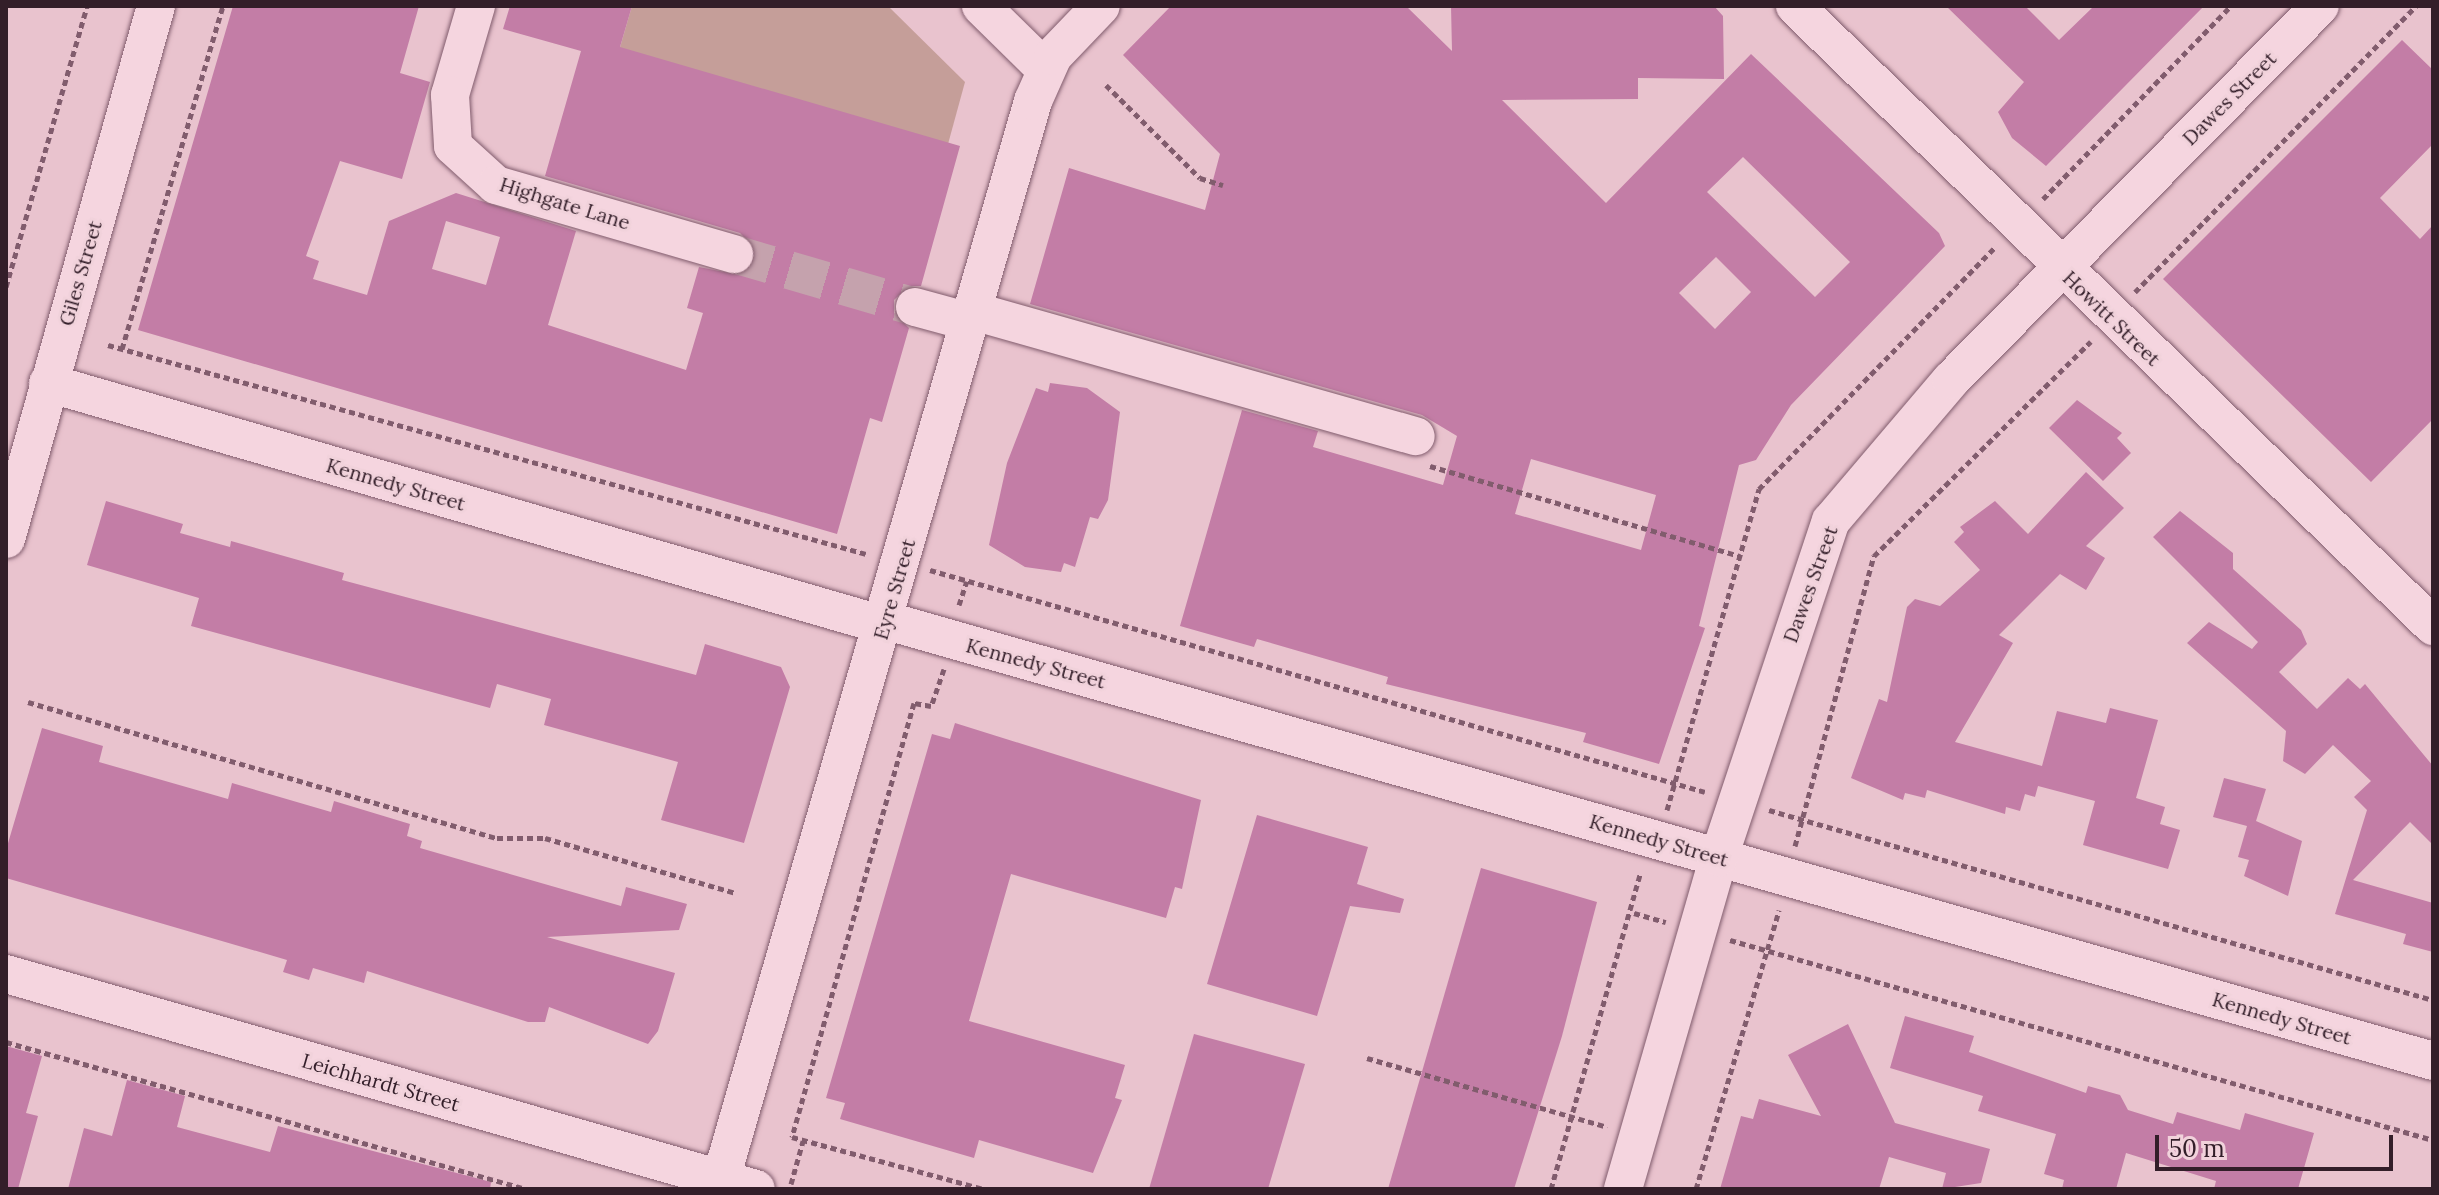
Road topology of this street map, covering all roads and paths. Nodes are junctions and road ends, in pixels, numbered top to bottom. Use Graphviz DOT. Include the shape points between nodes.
graph roads {
  1 [pos="87,6"];
  2 [pos="156,6"];
  3 [pos="223,6"];
  4 [pos="476,6"];
  5 [pos="981,6"];
  6 [pos="1101,6"];
  7 [pos="1795,6"];
  8 [pos="2320,6"];
  9 [pos="2416,6"];
  10 [pos="1045,69"];
  11 [pos="1106,85"];
  12 [pos="1223,185"];
  13 [pos="734,254"];
  14 [pos="2061,268"];
  15 [pos="6,287"];
  16 [pos="915,307"];
  17 [pos="971,316"];
  18 [pos="2113,320"];
  19 [pos="108,345"];
  20 [pos="122,349"];
  21 [pos="48,383"];
  22 [pos="1416,436"];
  23 [pos="1759,489"];
  24 [pos="6,539"];
  25 [pos="902,563"];
  26 [pos="884,622"];
  27 [pos="2433,626"];
  28 [pos="958,678"];
  29 [pos="28,702"];
  30 [pos="1676,784"];
  31 [pos="1737,801"];
  32 [pos="1802,819"];
  33 [pos="1656,839"];
  34 [pos="1719,857"];
  35 [pos="1630,871"];
  36 [pos="1644,876"];
  37 [pos="1788,877"];
  38 [pos="735,893"];
  39 [pos="1633,913"];
  40 [pos="1697,931"];
  41 [pos="1767,951"];
  42 [pos="6,974"];
  43 [pos="2433,1000"];
  44 [pos="6,1042"];
  45 [pos="1367,1058"];
  46 [pos="2433,1061"];
  47 [pos="1572,1117"];
  48 [pos="1639,1136"];
  49 [pos="2433,1140"];
  50 [pos="803,1141"];
  51 [pos="732,1186"];
  52 [pos="526,1189"];
  53 [pos="789,1189"];
  54 [pos="984,1189"];
  55 [pos="1551,1189"];
  56 [pos="1623,1189"];
  57 [pos="1696,1189"];
  1 -- 15 [label="path"];
  2 -- 21 [label="street, Giles Street"];
  3 -- 20 [label="path"];
  4 -- 13 [label="street, Highgate Lane" via="450,95 453,146 496,185"];
  5 -- 10 [label="street"];
  6 -- 10 [label="street, Eyre Street"];
  7 -- 14 [label="street, Howitt Street"];
  8 -- 14 [label="street, Dawes Street"];
  9 -- 18 [label="path" via="2148,275"];
  10 -- 17 [label="street, Eyre Street"];
  11 -- 12 [label="path" via="1200,178"];
  14 -- 18 [label="street, Howitt Street"];
  14 -- 31 [label="street, Dawes Street" via="1931,402 1831,521"];
  16 -- 17 [label="street"];
  17 -- 22 [label="street"];
  17 -- 25 [label="street, Eyre Street"];
  18 -- 27 [label="street, Howitt Street"];
  18 -- 32 [label="path" via="1874,556"];
  19 -- 20 [label="path"];
  20 -- 25 [label="path"];
  21 -- 24 [label="street, Giles Street"];
  21 -- 26 [label="street, Kennedy Street"];
  23 -- 30 [label="path"];
  25 -- 26 [label="street, Eyre Street"];
  25 -- 30 [label="path"];
  26 -- 33 [label="street, Kennedy Street"];
  26 -- 51 [label="street, Eyre Street"];
  28 -- 50 [label="path" via="943,674 931,706 914,703 792,1137"];
  29 -- 38 [label="path" via="497,838 545,838"];
  30 -- 31 [label="path"];
  30 -- 33 [label="path"];
  31 -- 32 [label="path"];
  31 -- 34 [label="street, Dawes Street"];
  32 -- 37 [label="path"];
  32 -- 43 [label="path"];
  33 -- 34 [label="street, Kennedy Street"];
  33 -- 36 [label="path"];
  34 -- 37 [label="street, Kennedy Street"];
  34 -- 40 [label="street, Dawes Street"];
  35 -- 36 [label="path"];
  36 -- 39 [label="path"];
  37 -- 41 [label="path"];
  37 -- 46 [label="street, Kennedy Street"];
  39 -- 40 [label="path"];
  39 -- 47 [label="path"];
  40 -- 41 [label="path"];
  40 -- 48 [label="street, Dawes Street"];
  41 -- 49 [label="path"];
  41 -- 57 [label="path"];
  42 -- 51 [label="street, Leichhardt Street"];
  44 -- 52 [label="path"];
  45 -- 47 [label="path"];
  47 -- 48 [label="path"];
  47 -- 55 [label="path"];
  48 -- 56 [label="street, Dawes Street"];
  50 -- 53 [label="path"];
  50 -- 54 [label="path"];
}
